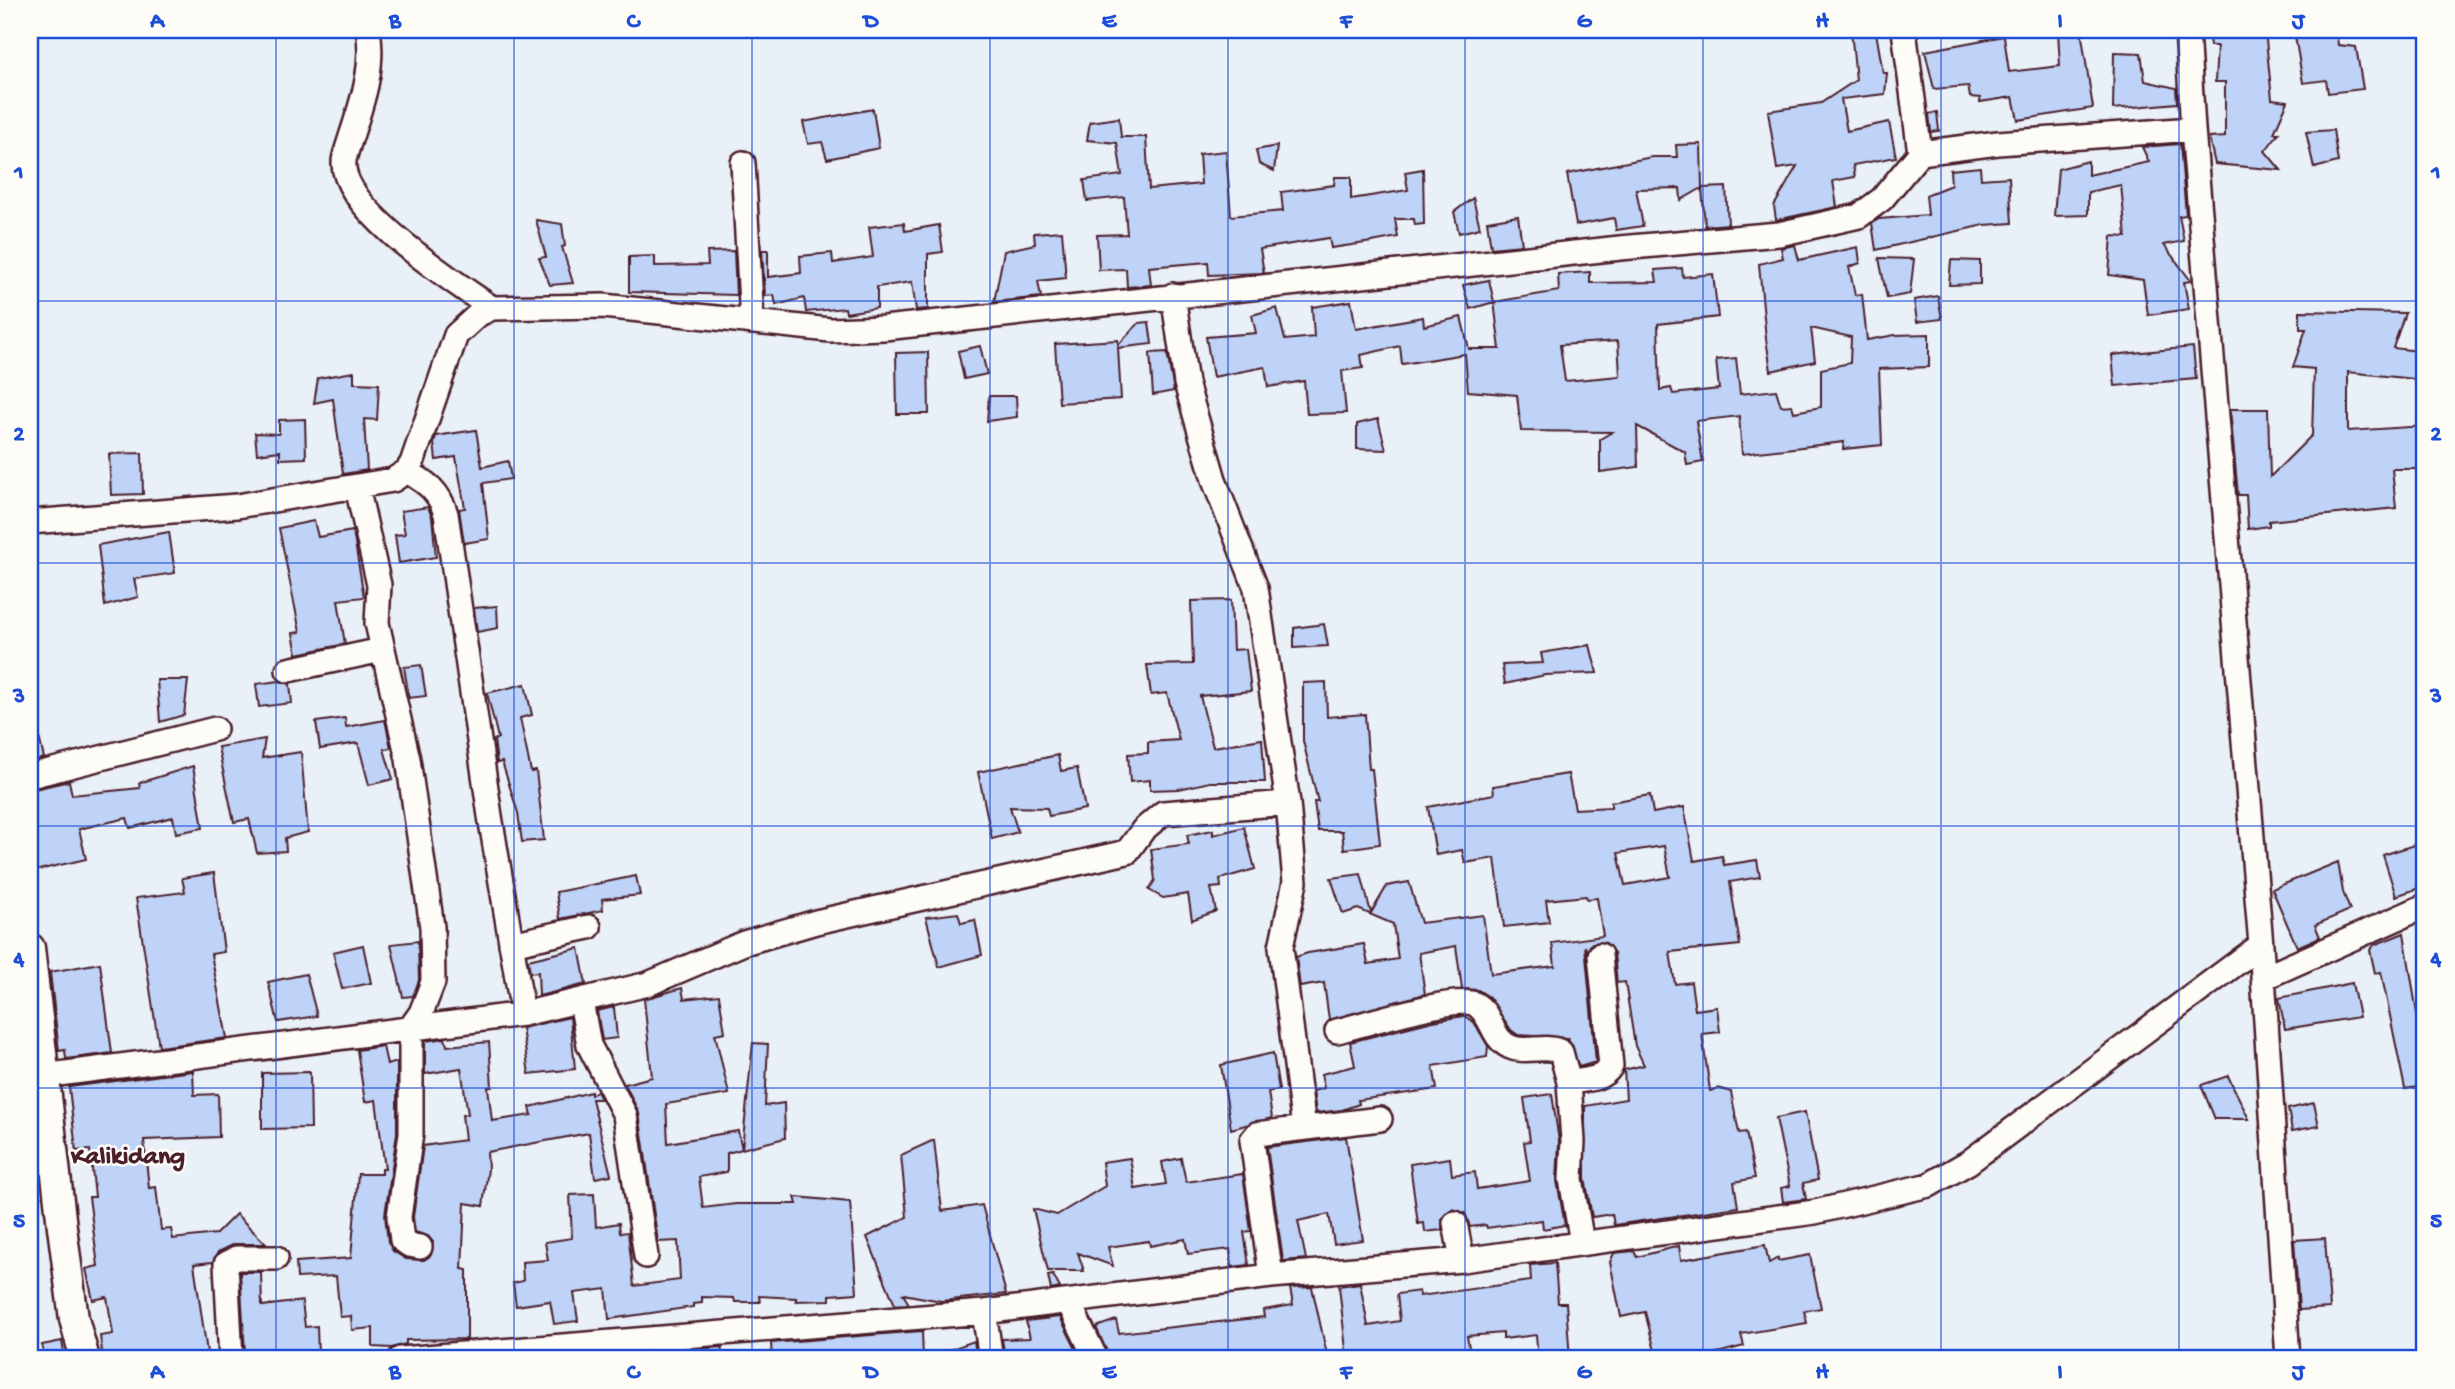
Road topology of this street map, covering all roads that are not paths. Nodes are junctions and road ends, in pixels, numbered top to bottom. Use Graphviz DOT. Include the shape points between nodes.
graph roads {
  1 [pos="368,30"];
  2 [pos="1904,30"];
  3 [pos="2188,30"];
  4 [pos="2193,130"];
  5 [pos="1920,153"];
  6 [pos="743,163"];
  7 [pos="1173,295"];
  8 [pos="492,308"];
  9 [pos="752,322"];
  10 [pos="407,471"];
  11 [pos="357,486"];
  12 [pos="30,522"];
  13 [pos="382,650"];
  14 [pos="288,670"];
  15 [pos="215,729"];
  16 [pos="30,776"];
  17 [pos="1288,803"];
  18 [pos="2425,906"];
  19 [pos="589,927"];
  20 [pos="511,944"];
  21 [pos="2261,945"];
  22 [pos="30,948"];
  23 [pos="1600,955"];
  24 [pos="2263,978"];
  25 [pos="581,1001"];
  26 [pos="523,1014"];
  27 [pos="411,1027"];
  28 [pos="1337,1031"];
  29 [pos="43,1076"];
  30 [pos="1569,1082"];
  31 [pos="1380,1119"];
  32 [pos="1304,1128"];
  33 [pos="1455,1223"];
  34 [pos="1582,1243"];
  35 [pos="420,1247"];
  36 [pos="646,1256"];
  37 [pos="276,1258"];
  38 [pos="1462,1260"];
  39 [pos="1271,1276"];
  40 [pos="1069,1303"];
  41 [pos="984,1312"];
  42 [pos="85,1359"];
  43 [pos="231,1359"];
  44 [pos="400,1359"];
  45 [pos="991,1359"];
  46 [pos="1096,1359"];
  47 [pos="2288,1359"];
  1 -- 8 [label="street" via="363,105 344,159 346,178 363,207"];
  2 -- 5 [label="street"];
  3 -- 4 [label="street"];
  4 -- 5 [label="street"];
  4 -- 21 [label="street"];
  5 -- 7 [label="street" via="1873,207 1822,227"];
  6 -- 9 [label="street"];
  7 -- 9 [label="street" via="884,328 830,330"];
  7 -- 17 [label="street" via="1189,396 1214,483 1256,588"];
  8 -- 9 [label="street" via="603,306"];
  8 -- 10 [label="street" via="456,335"];
  10 -- 11 [label="street" via="393,480"];
  10 -- 20 [label="street" via="431,485 446,514"];
  11 -- 12 [label="street" via="237,506"];
  11 -- 13 [label="street" via="379,585 377,618"];
  13 -- 14 [label="street"];
  13 -- 27 [label="street" via="408,759 432,927 433,982"];
  15 -- 16 [label="street"];
  17 -- 25 [label="street" via="1163,813 1143,830 1128,852 816,922 744,943 648,984"];
  17 -- 32 [label="street" via="1294,882 1281,947"];
  18 -- 24 [label="street"];
  19 -- 20 [label="street"];
  20 -- 26 [label="street"];
  21 -- 24 [label="street"];
  21 -- 34 [label="street" via="1969,1162 1929,1185 1815,1212"];
  22 -- 29 [label="street"];
  23 -- 30 [label="street" via="1611,1066 1597,1077"];
  24 -- 47 [label="street"];
  25 -- 26 [label="street"];
  25 -- 36 [label="street" via="589,1045 625,1115"];
  26 -- 27 [label="street"];
  27 -- 29 [label="street"];
  27 -- 35 [label="street" via="411,1135 400,1217 402,1240"];
  28 -- 30 [label="street" via="1449,1003 1473,1003 1502,1042 1513,1048 1561,1052"];
  29 -- 42 [label="street" via="74,1319"];
  30 -- 34 [label="street" via="1571,1179"];
  31 -- 32 [label="street"];
  32 -- 39 [label="street" via="1257,1134 1252,1140"];
  33 -- 38 [label="street"];
  34 -- 38 [label="street"];
  37 -- 43 [label="street" via="236,1258 226,1264"];
  38 -- 39 [label="street"];
  39 -- 40 [label="street"];
  40 -- 41 [label="street"];
  40 -- 46 [label="street"];
  41 -- 44 [label="street"];
  41 -- 45 [label="street"];
}
